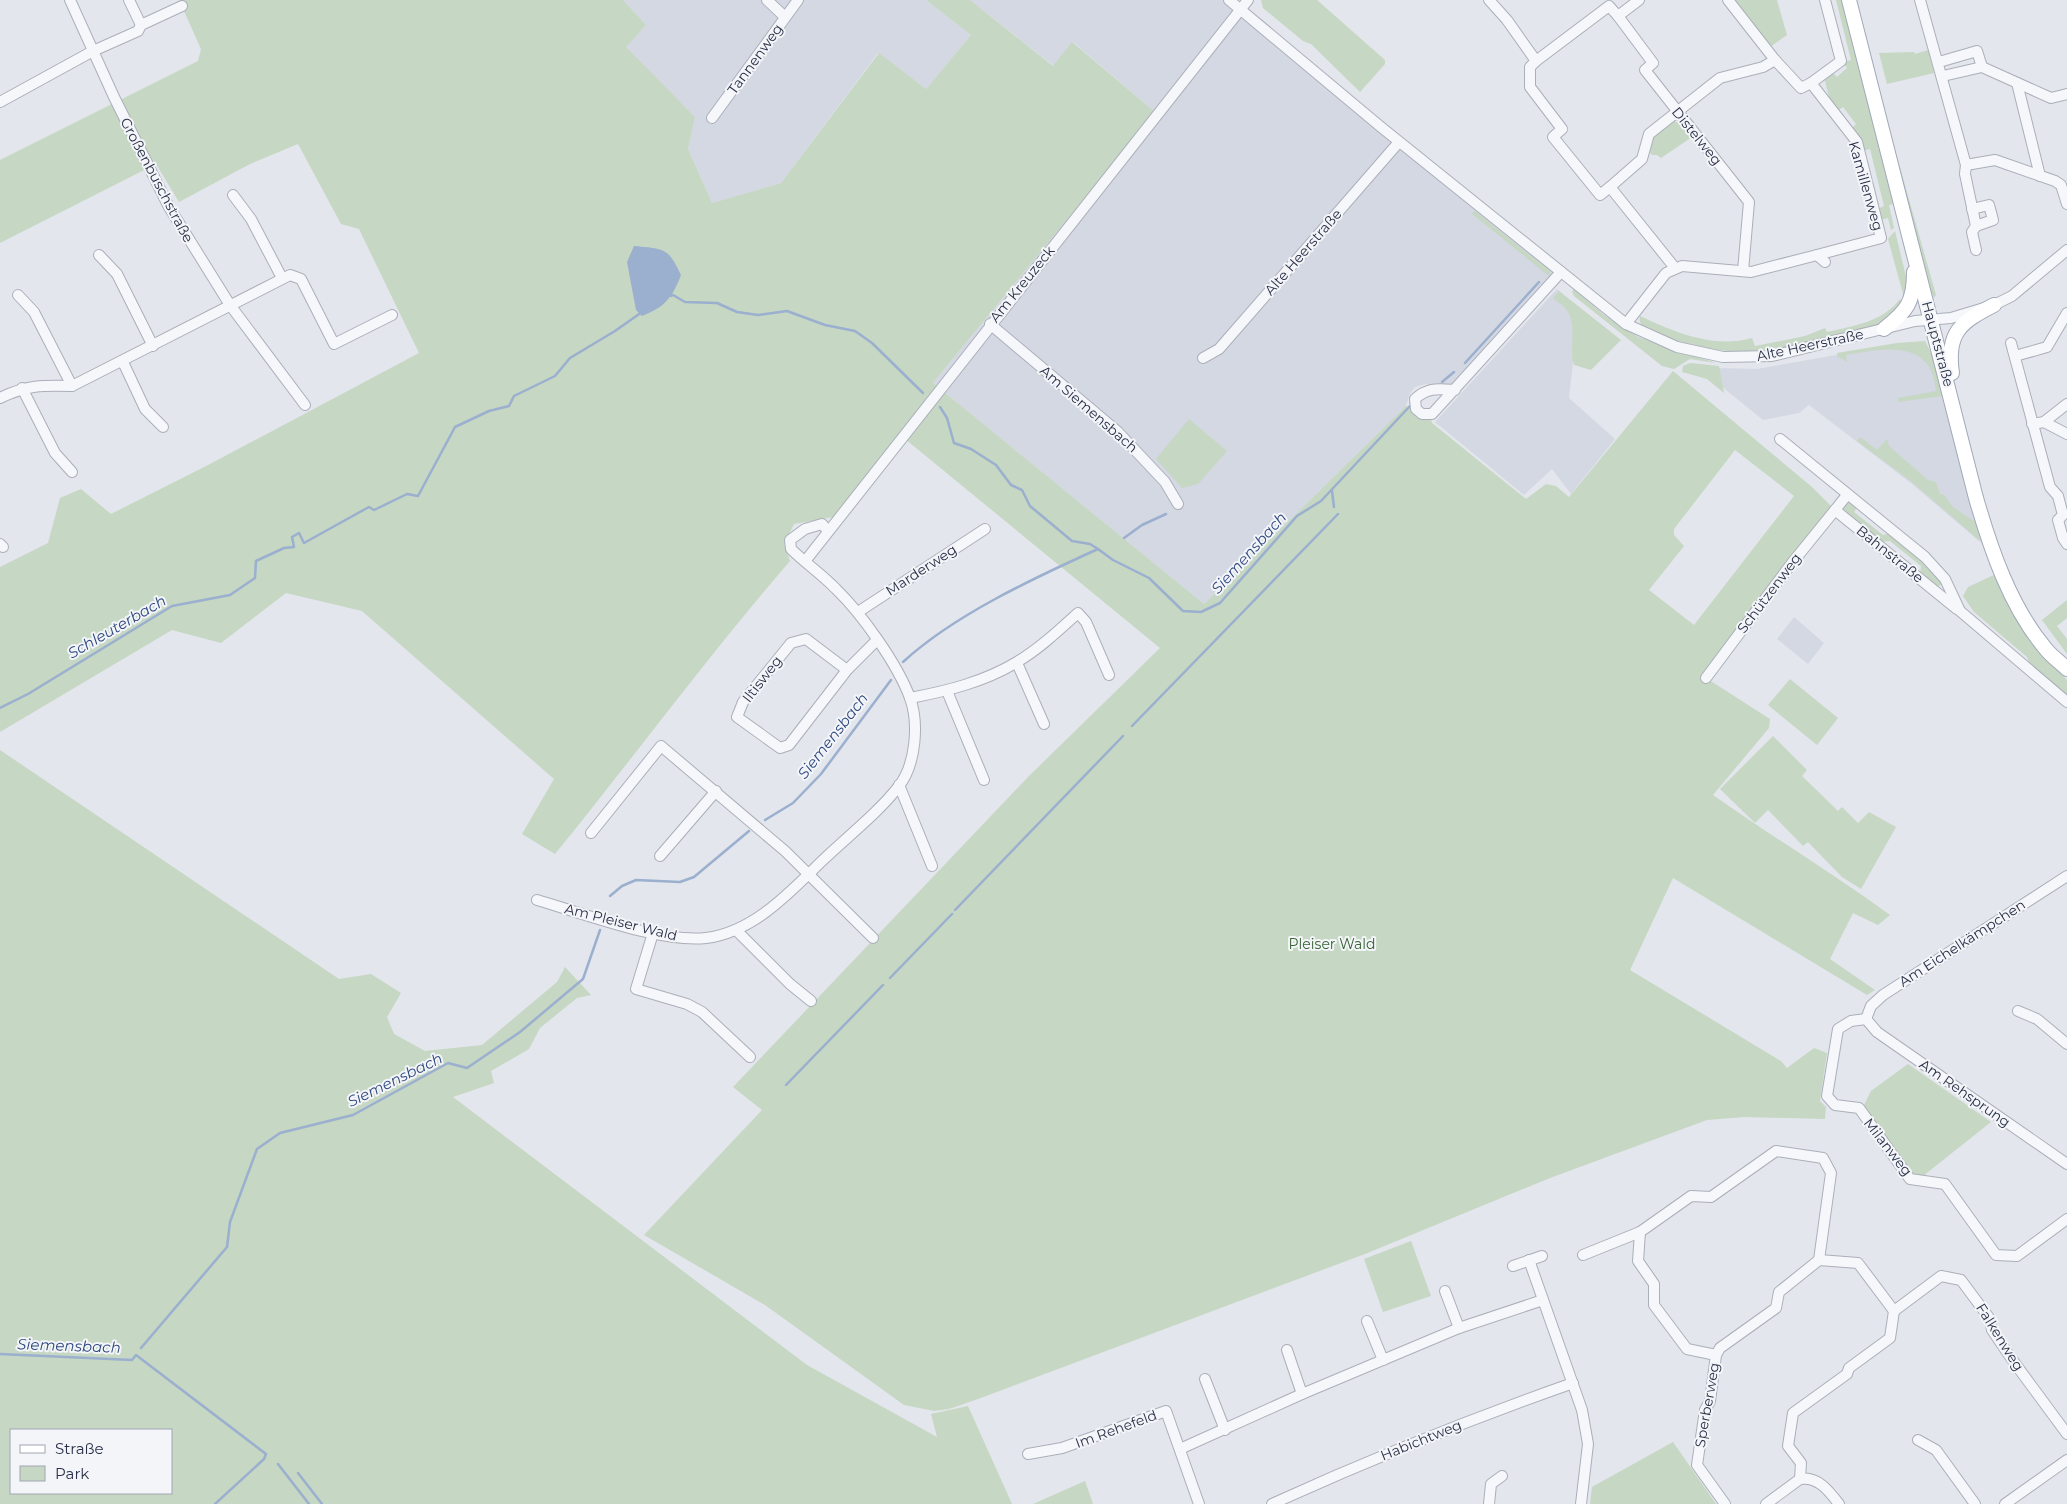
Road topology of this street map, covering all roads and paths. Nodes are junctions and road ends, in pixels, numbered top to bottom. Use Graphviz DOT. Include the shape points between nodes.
graph roads {
  1 [pos="70,0"];
  2 [pos="129,0"];
  3 [pos="767,0"];
  4 [pos="798,0"];
  5 [pos="1230,0"];
  6 [pos="1248,0"];
  7 [pos="1489,0"];
  8 [pos="1639,0"];
  9 [pos="1728,0"];
  10 [pos="1826,0"];
  11 [pos="1849,0"];
  12 [pos="1920,0"];
  13 [pos="182,6"];
  14 [pos="1241,9"];
  15 [pos="1618,16"];
  16 [pos="785,17"];
  17 [pos="141,24"];
  18 [pos="93,51"];
  19 [pos="1775,60"];
  20 [pos="1536,61"];
  21 [pos="1939,62"];
  22 [pos="1982,67"];
  23 [pos="1943,76"];
  24 [pos="1811,83"];
  25 [pos="2017,83"];
  26 [pos="2067,94"];
  27 [pos="0,102"];
  28 [pos="1678,112"];
  29 [pos="712,118"];
  30 [pos="1399,142"];
  31 [pos="1966,165"];
  32 [pos="2040,176"];
  33 [pos="1610,186"];
  34 [pos="234,195"];
  35 [pos="2067,204"];
  36 [pos="1972,209"];
  37 [pos="1976,226"];
  38 [pos="1976,250"];
  39 [pos="2067,250"];
  40 [pos="1914,252"];
  41 [pos="99,255"];
  42 [pos="1675,268"];
  43 [pos="1743,271"];
  44 [pos="1561,272"];
  45 [pos="282,278"];
  46 [pos="18,295"];
  47 [pos="230,305"];
  48 [pos="1994,305"];
  49 [pos="2067,313"];
  50 [pos="392,316"];
  51 [pos="1931,318"];
  52 [pos="990,324"];
  53 [pos="1626,324"];
  54 [pos="1884,328"];
  55 [pos="2011,342"];
  56 [pos="153,346"];
  57 [pos="2015,356"];
  58 [pos="1203,358"];
  59 [pos="123,362"];
  60 [pos="72,386"];
  61 [pos="22,388"];
  62 [pos="1455,390"];
  63 [pos="0,398"];
  64 [pos="2067,404"];
  65 [pos="305,405"];
  66 [pos="2044,422"];
  67 [pos="2032,424"];
  68 [pos="163,427"];
  69 [pos="1961,433"];
  70 [pos="2067,434"];
  71 [pos="1780,439"];
  72 [pos="72,472"];
  73 [pos="1847,495"];
  74 [pos="1178,504"];
  75 [pos="1835,510"];
  76 [pos="985,529"];
  77 [pos="828,531"];
  78 [pos="2067,544"];
  79 [pos="806,560"];
  80 [pos="1960,611"];
  81 [pos="858,612"];
  82 [pos="877,640"];
  83 [pos="1017,662"];
  84 [pos="2067,669"];
  85 [pos="847,670"];
  86 [pos="1109,675"];
  87 [pos="1706,678"];
  88 [pos="947,691"];
  89 [pos="910,698"];
  90 [pos="2067,702"];
  91 [pos="1044,724"];
  92 [pos="984,780"];
  93 [pos="899,786"];
  94 [pos="716,791"];
  95 [pos="591,833"];
  96 [pos="660,856"];
  97 [pos="932,866"];
  98 [pos="807,875"];
  99 [pos="2067,876"];
  100 [pos="536,900"];
  101 [pos="736,930"];
  102 [pos="653,933"];
  103 [pos="873,938"];
  104 [pos="811,1002"];
  105 [pos="2018,1011"];
  106 [pos="1866,1019"];
  107 [pos="2067,1044"];
  108 [pos="750,1056"];
  109 [pos="2067,1164"];
  110 [pos="2067,1219"];
  111 [pos="1640,1232"];
  112 [pos="1583,1254"];
  113 [pos="1542,1256"];
  114 [pos="1529,1260"];
  115 [pos="1819,1260"];
  116 [pos="1513,1266"];
  117 [pos="1445,1291"];
  118 [pos="1546,1305"];
  119 [pos="1894,1310"];
  120 [pos="1367,1321"];
  121 [pos="1459,1328"];
  122 [pos="1286,1350"];
  123 [pos="1716,1355"];
  124 [pos="1383,1360"];
  125 [pos="1205,1379"];
  126 [pos="1573,1383"];
  127 [pos="1302,1394"];
  128 [pos="1224,1430"];
  129 [pos="2067,1434"];
  130 [pos="1918,1440"];
  131 [pos="1180,1449"];
  132 [pos="1028,1454"];
  133 [pos="2067,1460"];
  134 [pos="1502,1476"];
  135 [pos="1800,1479"];
  136 [pos="1199,1504"];
  137 [pos="1272,1504"];
  138 [pos="1489,1504"];
  139 [pos="1581,1504"];
  140 [pos="1725,1504"];
  141 [pos="1766,1504"];
  142 [pos="1839,1504"];
  143 [pos="1975,1504"];
  144 [pos="2004,1504"];
  1 -- 18 [label="street, Großenbuschstraße"];
  2 -- 17 [label="street"];
  3 -- 16 [label="street"];
  4 -- 16 [label="street, Tannenweg"];
  5 -- 14 [label="street, Alte Heerstraße"];
  6 -- 14 [label="street, Am Kreuzeck"];
  7 -- 20 [label="street"];
  8 -- 15 [label="street"];
  9 -- 19 [label="street"];
  10 -- 24 [label="street" via="1841,61"];
  11 -- 40 [label="main road, Hauptstraße"];
  12 -- 21 [label="street" via="1932,50"];
  13 -- 17 [label="street"];
  14 -- 30 [label="street, Alte Heerstraße"];
  14 -- 52 [label="street, Am Kreuzeck"];
  15 -- 20 [label="street" via="1609,6"];
  15 -- 28 [label="street, Distelweg" via="1653,63 1645,70"];
  16 -- 29 [label="street, Tannenweg"];
  17 -- 18 [label="street" via="138,30"];
  18 -- 27 [label="street"];
  18 -- 47 [label="street, Großenbuschstraße" via="165,199"];
  19 -- 24 [label="street" via="1800,88"];
  19 -- 28 [label="street" via="1764,67 1720,78"];
  20 -- 33 [label="street" via="1530,67 1530,87 1562,129 1553,137 1600,195"];
  21 -- 22 [label="street" via="1978,51"];
  21 -- 23 [label="street"];
  22 -- 23 [label="street"];
  22 -- 25 [label="street"];
  23 -- 31 [label="street"];
  24 -- 43 [label="street, Kamillenweg" via="1856,142 1881,238 1821,259"];
  25 -- 26 [label="street" via="2051,98"];
  25 -- 32 [label="street"];
  28 -- 33 [label="street" via="1649,134 1642,160"];
  28 -- 43 [label="street, Distelweg" via="1749,202"];
  30 -- 44 [label="street, Alte Heerstraße"];
  30 -- 58 [label="street, Alte Heerstraße" via="1219,349"];
  31 -- 32 [label="street" via="1995,160"];
  31 -- 36 [label="street"];
  32 -- 35 [label="street" via="2060,185"];
  33 -- 42 [label="street"];
  34 -- 45 [label="street" via="251,219"];
  36 -- 37 [label="street"];
  36 -- 37 [label="street" via="1989,205 1994,220"];
  37 -- 38 [label="street" via="1972,232"];
  39 -- 48 [label="street, Alte Heerstraße" via="2022,288"];
  40 -- 51 [label="main road, Hauptstraße"];
  40 -- 54 [label="main road" via="1914,288 1909,304 1904,313"];
  41 -- 56 [label="street" via="117,274"];
  42 -- 43 [label="street, Kamillenweg"];
  42 -- 53 [label="street" via="1666,274"];
  44 -- 53 [label="street, Alte Heerstraße"];
  44 -- 62 [label="street"];
  45 -- 47 [label="street"];
  45 -- 50 [label="street" via="290,275 301,279 334,344"];
  46 -- 60 [label="street" via="34,312"];
  47 -- 56 [label="street"];
  47 -- 65 [label="street, Großenbuschstraße"];
  48 -- 51 [label="street, Alte Heerstraße" via="1945,319"];
  48 -- 69 [label="main road" via="1966,320 1954,336 1950,362"];
  49 -- 57 [label="street" via="2046,347"];
  51 -- 54 [label="street, Alte Heerstraße"];
  51 -- 69 [label="main road, Hauptstraße"];
  52 -- 74 [label="street, Am Siemensbach" via="1116,431 1165,482"];
  52 -- 77 [label="street, Am Kreuzeck"];
  53 -- 54 [label="street, Alte Heerstraße" via="1677,347 1723,358 1772,356"];
  55 -- 57 [label="street"];
  56 -- 59 [label="street"];
  57 -- 67 [label="street"];
  59 -- 60 [label="street"];
  59 -- 68 [label="street" via="145,409"];
  60 -- 61 [label="street"];
  61 -- 63 [label="street"];
  61 -- 72 [label="street" via="55,453"];
  64 -- 66 [label="street"];
  66 -- 67 [label="street"];
  66 -- 70 [label="street"];
  67 -- 78 [label="street" via="2050,487 2058,496 2063,515 2058,520"];
  69 -- 84 [label="main road, Hauptstraße" via="1994,556 2040,641"];
  71 -- 73 [label="street, Bahnstraße"];
  73 -- 75 [label="street"];
  73 -- 80 [label="street, Bahnstraße" via="1936,567 1945,578"];
  75 -- 80 [label="street, Bahnstraße"];
  75 -- 87 [label="street, Schützenweg"];
  76 -- 81 [label="street, Marderweg"];
  77 -- 79 [label="street, Am Kreuzeck"];
  77 -- 79 [label="street, Am Pleiser Wald" via="822,524 797,533 790,540 791,549"];
  79 -- 81 [label="street, Am Pleiser Wald"];
  80 -- 90 [label="street, Bahnstraße"];
  81 -- 82 [label="street, Am Pleiser Wald"];
  82 -- 85 [label="street, Iltisweg"];
  82 -- 89 [label="street, Am Pleiser Wald"];
  83 -- 86 [label="street" via="1078,614 1086,622"];
  83 -- 88 [label="street" via="988,677"];
  83 -- 91 [label="street"];
  85 -- 85 [label="street, Iltisweg" via="789,745 780,748 737,717 743,702 791,643 806,639"];
  88 -- 89 [label="street"];
  88 -- 92 [label="street"];
  89 -- 93 [label="street, Am Pleiser Wald" via="914,713 914,741"];
  93 -- 97 [label="street"];
  93 -- 98 [label="street, Am Pleiser Wald"];
  94 -- 95 [label="street" via="661,746"];
  94 -- 96 [label="street"];
  94 -- 98 [label="street" via="785,851"];
  98 -- 101 [label="street, Am Pleiser Wald" via="761,916"];
  98 -- 103 [label="street"];
  99 -- 106 [label="street, Am Eichelkämpchen" via="1883,995 1871,1006"];
  100 -- 102 [label="street, Am Pleiser Wald"];
  101 -- 102 [label="street, Am Pleiser Wald" via="704,938"];
  101 -- 104 [label="street"];
  102 -- 108 [label="street" via="636,989 687,1004 702,1012"];
  105 -- 107 [label="street" via="2037,1019"];
  106 -- 109 [label="street, Am Rehsprung" via="1877,1032"];
  106 -- 110 [label="street, Milanweg" via="1851,1021 1838,1029 1827,1096 1835,1105 1859,1108 1910,1179 1945,1184 1996,1255 2017,1256"];
  111 -- 112 [label="street"];
  111 -- 115 [label="street" via="1691,1196 1711,1198 1776,1151 1823,1158 1831,1173"];
  111 -- 123 [label="street" via="1638,1261 1654,1284 1654,1305 1687,1349"];
  113 -- 114 [label="street"];
  114 -- 116 [label="street"];
  114 -- 118 [label="street"];
  115 -- 119 [label="street" via="1858,1263"];
  115 -- 123 [label="street, Sperberweg" via="1778,1292 1776,1308 1720,1348"];
  117 -- 121 [label="street"];
  118 -- 121 [label="street"];
  118 -- 126 [label="street"];
  119 -- 129 [label="street, Falkenweg" via="1941,1276 1961,1280 1990,1318 1992,1330 2011,1358"];
  119 -- 135 [label="street" via="1890,1338 1793,1413 1788,1446 1801,1463"];
  120 -- 124 [label="street"];
  121 -- 124 [label="street"];
  122 -- 127 [label="street"];
  123 -- 140 [label="street, Sperberweg" via="1697,1466"];
  124 -- 127 [label="street"];
  125 -- 128 [label="street"];
  126 -- 137 [label="street, Habichtweg" via="1430,1436"];
  126 -- 139 [label="street" via="1588,1444"];
  127 -- 128 [label="street"];
  128 -- 131 [label="street"];
  130 -- 143 [label="street" via="1936,1450"];
  131 -- 132 [label="street, Im Rehefeld" via="1166,1411 1062,1448"];
  131 -- 136 [label="street, Im Rehefeld"];
  133 -- 144 [label="street"];
  134 -- 138 [label="street" via="1491,1484"];
  135 -- 141 [label="street"];
  135 -- 142 [label="street" via="1821,1484"];
}
